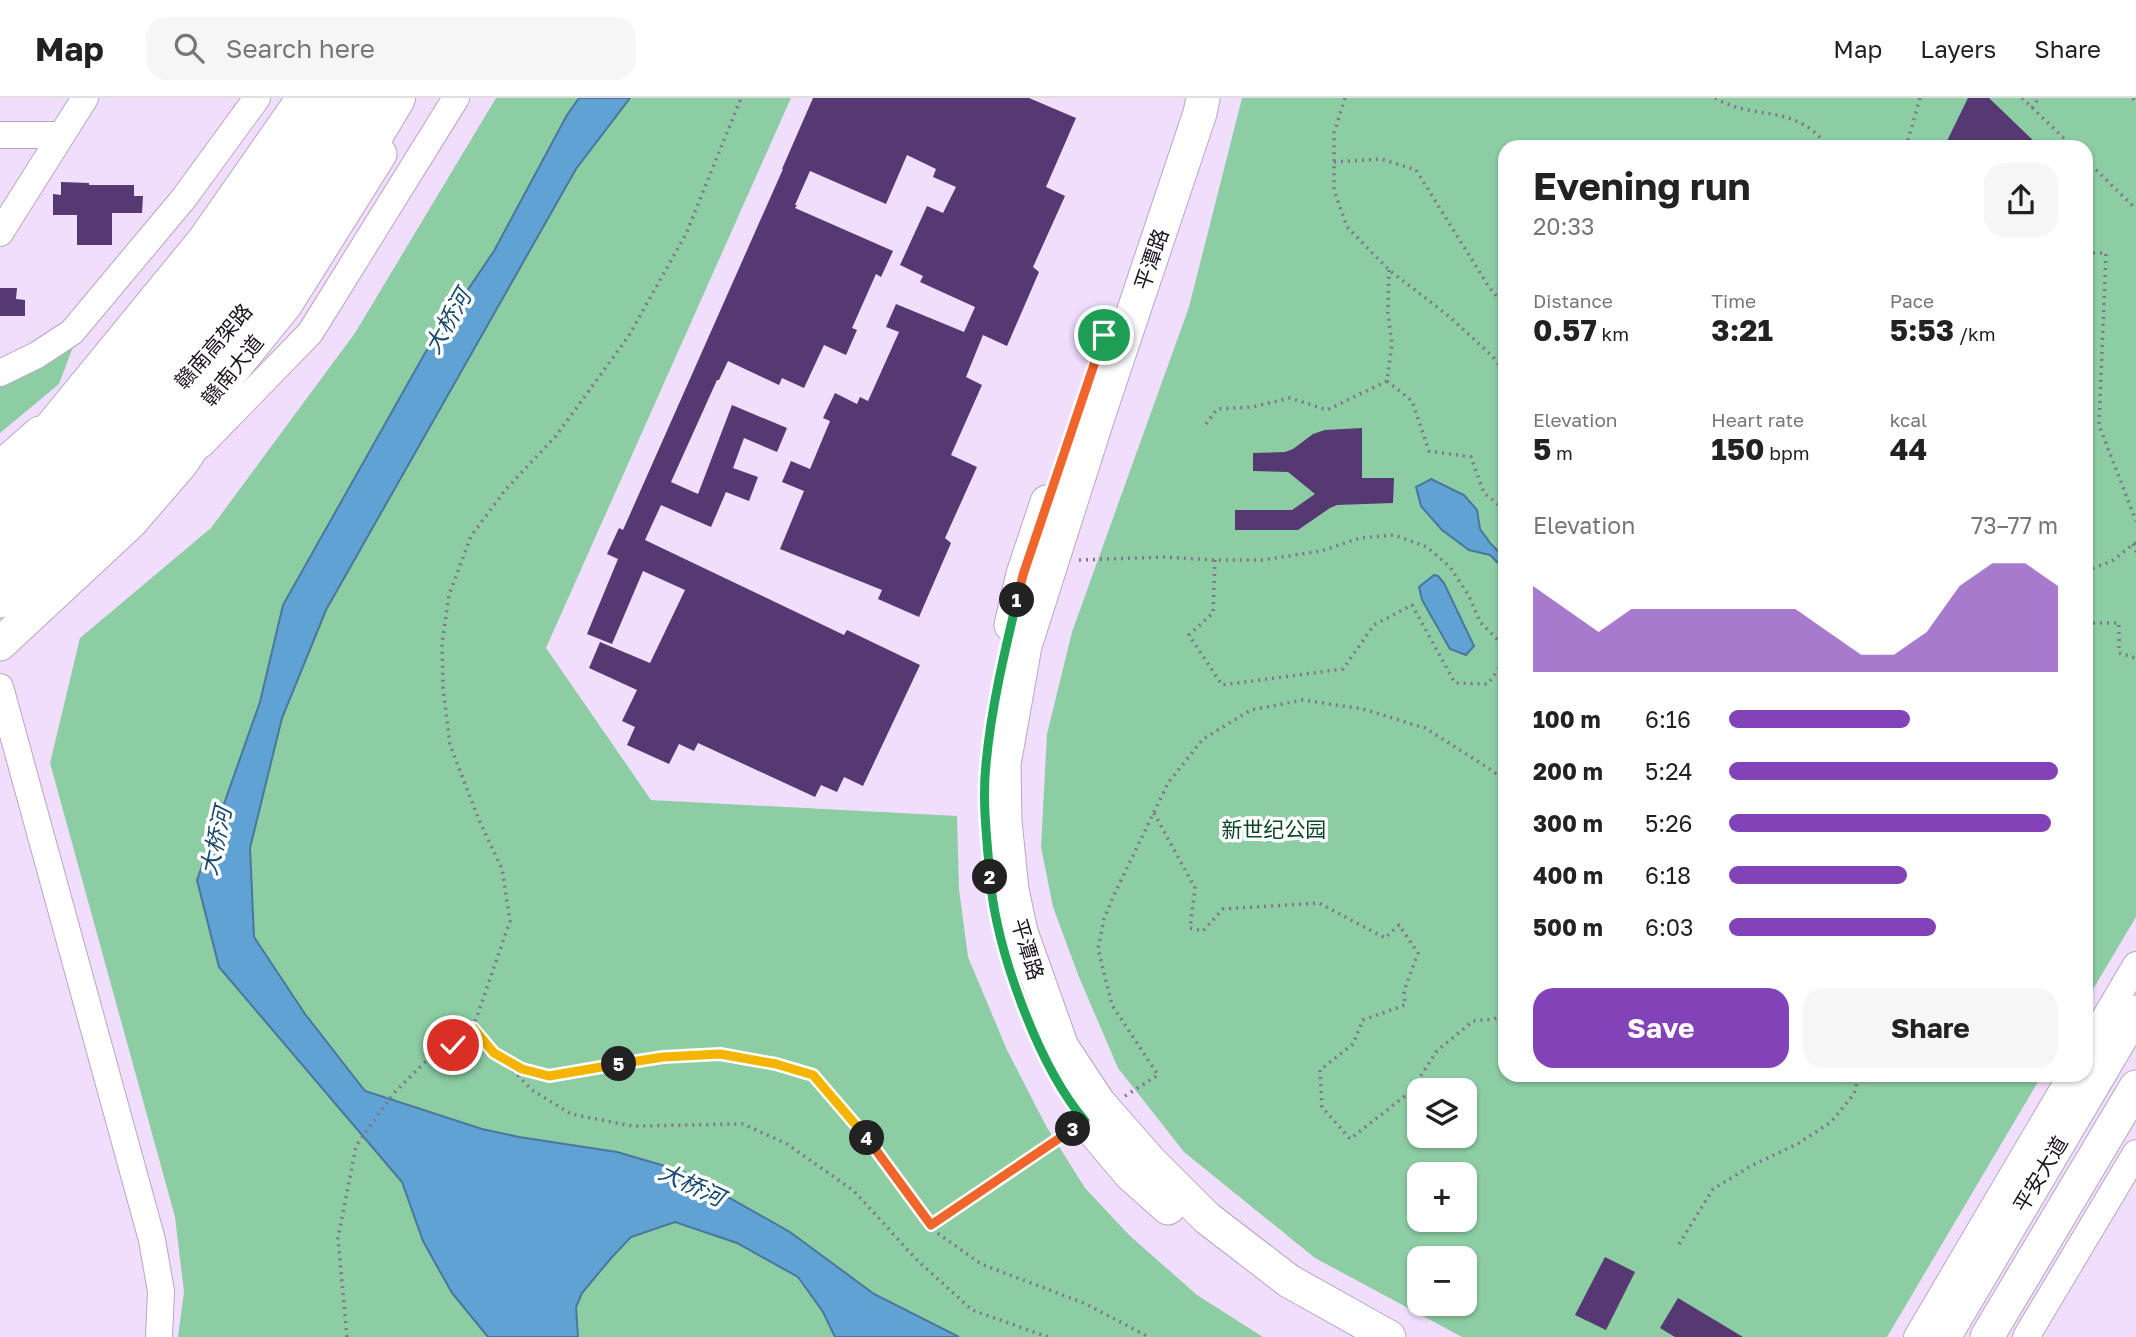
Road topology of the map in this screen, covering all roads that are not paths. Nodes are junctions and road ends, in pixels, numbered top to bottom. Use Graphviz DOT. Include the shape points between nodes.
graph roads {
  1 [pos="85,98"];
  2 [pos="257,98"];
  3 [pos="299,98"];
  4 [pos="330,98"];
  5 [pos="355,98"];
  6 [pos="396,98"];
  7 [pos="414,98"];
  8 [pos="456,98"];
  9 [pos="1182,98"];
  10 [pos="1203,98"];
  11 [pos="0,135"];
  12 [pos="61,135"];
  13 [pos="0,233"];
  14 [pos="218,256"];
  15 [pos="286,304"];
  16 [pos="0,373"];
  17 [pos="54,420"];
  18 [pos="181,464"];
  19 [pos="0,468"];
  20 [pos="0,478"];
  21 [pos="0,506"];
  22 [pos="0,529"];
  23 [pos="0,569"];
  24 [pos="0,601"];
  25 [pos="0,627"];
  26 [pos="0,644"];
  27 [pos="0,687"];
  28 [pos="2136,965"];
  29 [pos="2136,1012"];
  30 [pos="2093,1038"];
  31 [pos="2067,1082"];
  32 [pos="2136,1087"];
  33 [pos="1095,1115"];
  34 [pos="2136,1153"];
  35 [pos="159,1337"];
  36 [pos="1349,1337"];
  37 [pos="1389,1337"];
  38 [pos="1917,1337"];
  39 [pos="1944,1337"];
  40 [pos="1987,1337"];
  41 [pos="2026,1337"];
  1 -- 12 [label="street"];
  2 -- 16 [label="street" via="184,198 72,332"];
  3 -- 17 [label="street" via="202,237"];
  4 -- 14 [label="main road"];
  5 -- 22 [label="highway, 赣南高架路" via="302,180 211,303 76,456"];
  6 -- 23 [label="highway, 赣南高架路" via="374,135 241,316 132,438"];
  7 -- 15 [label="main road, 赣南大道"];
  8 -- 18 [label="street" via="310,333"];
  9 -- 33 [label="main road, 平潭路" via="1023,575 985,766 990,883 1019,995 1043,1056"];
  10 -- 33 [label="main road, 平潭路" via="1025,646 1004,764 1005,821 1019,921 1062,1047"];
  11 -- 12 [label="street"];
  12 -- 13 [label="street"];
  14 -- 17 [label="main road" via="116,363"];
  14 -- 21 [label="main road"];
  15 -- 18 [label="main road"];
  15 -- 24 [label="main road, 赣南大道" via="192,419"];
  17 -- 19 [label="main road"];
  17 -- 20 [label="street"];
  18 -- 25 [label="street"];
  18 -- 26 [label="main road" via="130,523"];
  27 -- 35 [label="street" via="152,1240 161,1291"];
  28 -- 30 [label="street"];
  29 -- 39 [label="main road, 平安大道"];
  31 -- 38 [label="street, 平安大道"];
  32 -- 40 [label="main road, 平安大道"];
  33 -- 36 [label="main road, 平潭路" via="1131,1175 1193,1231 1272,1293"];
  33 -- 37 [label="main road, 平潭路" via="1207,1218 1289,1281"];
  34 -- 41 [label="street"];
}
